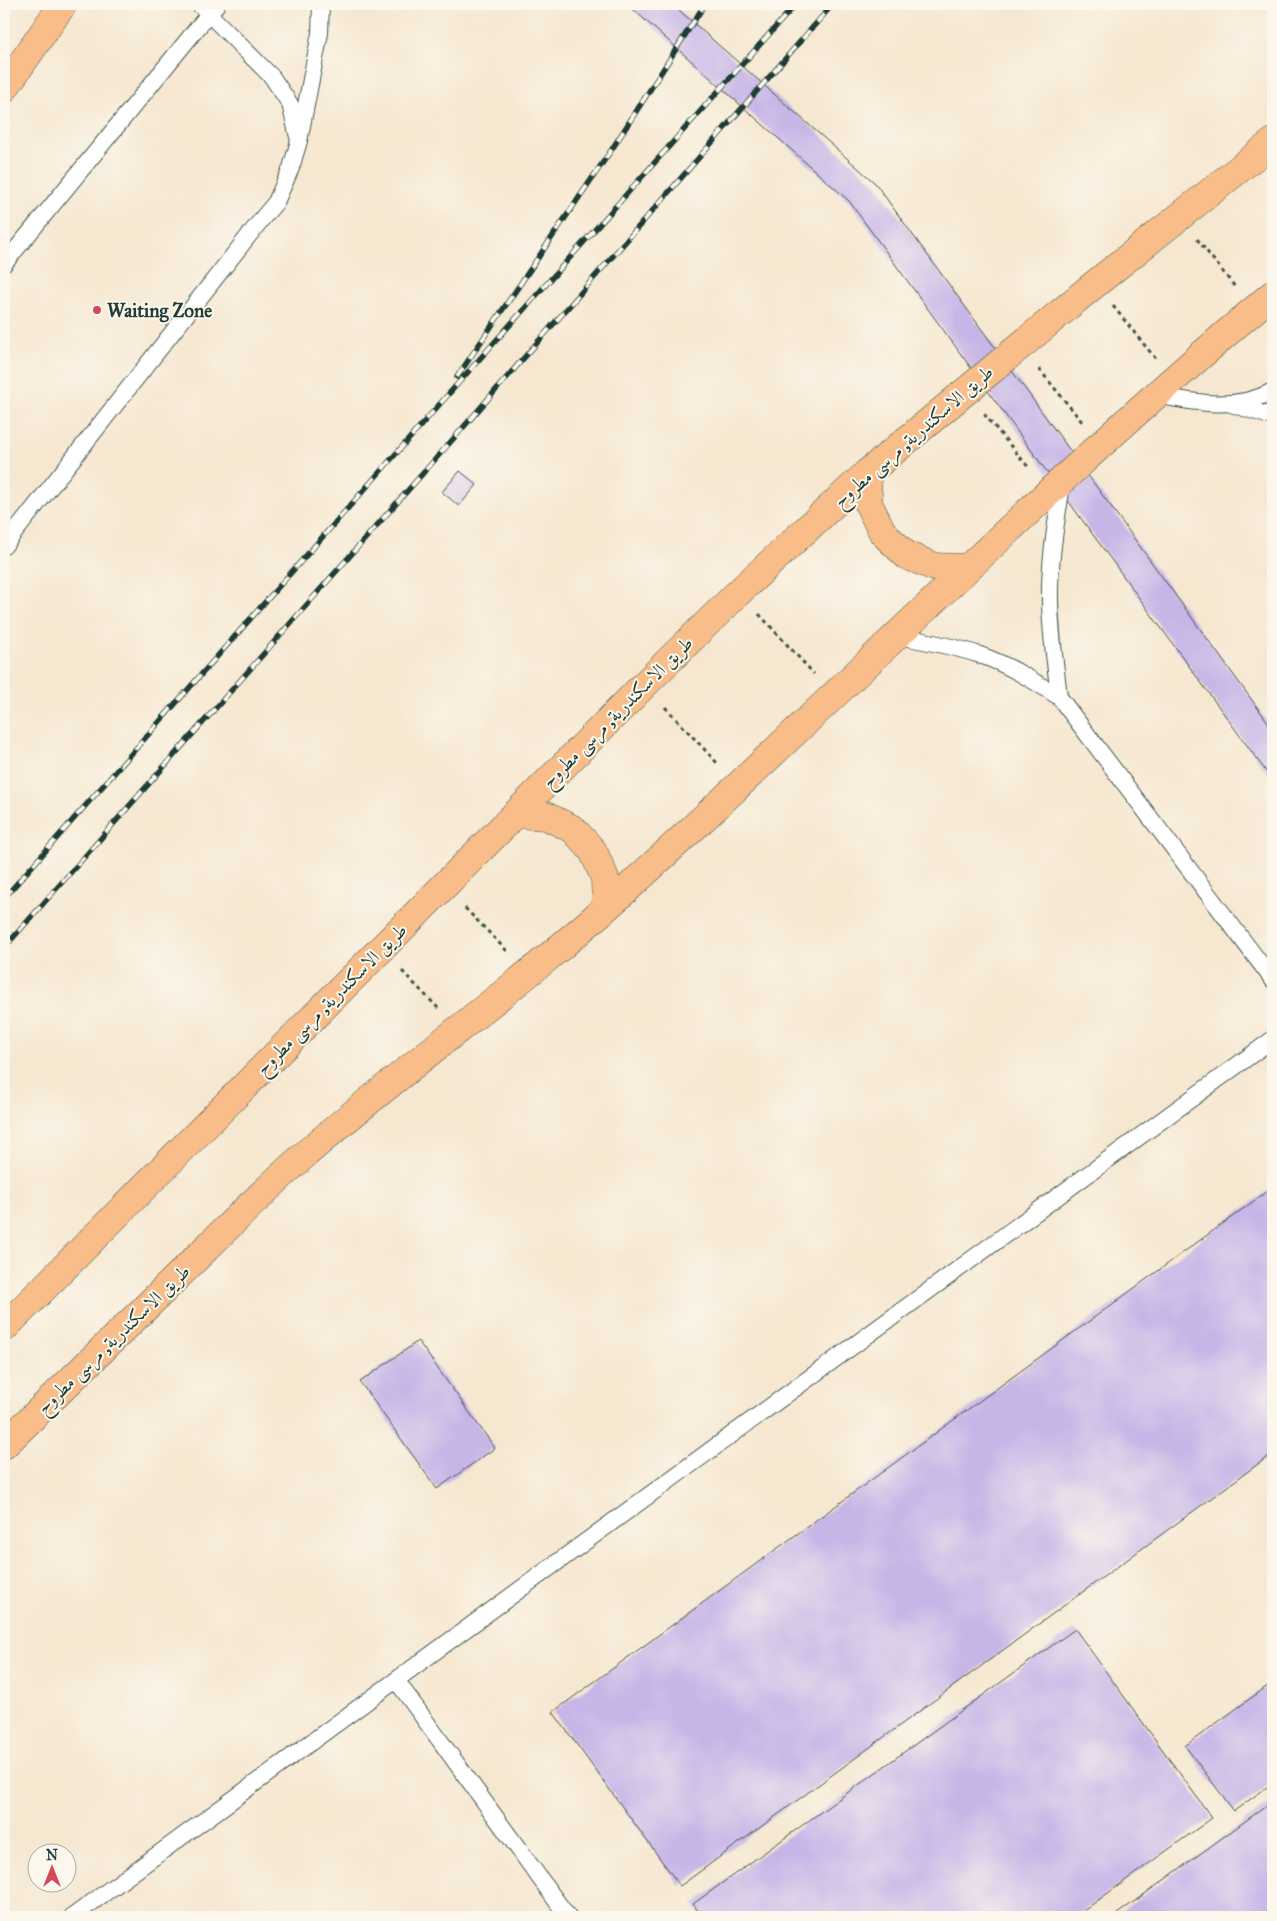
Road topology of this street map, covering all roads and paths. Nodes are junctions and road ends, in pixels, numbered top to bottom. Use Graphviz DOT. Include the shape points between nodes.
graph roads {
  1 [pos="63,4"];
  2 [pos="321,4"];
  3 [pos="208,7"];
  4 [pos="4,89"];
  5 [pos="299,141"];
  6 [pos="1273,142"];
  7 [pos="1179,217"];
  8 [pos="4,264"];
  9 [pos="1095,284"];
  10 [pos="1263,302"];
  11 [pos="1020,345"];
  12 [pos="1165,388"];
  13 [pos="964,391"];
  14 [pos="1273,391"];
  15 [pos="1231,404"];
  16 [pos="1273,417"];
  17 [pos="1100,444"];
  18 [pos="866,474"];
  19 [pos="1056,485"];
  20 [pos="4,546"];
  21 [pos="967,568"];
  22 [pos="739,592"];
  23 [pos="897,636"];
  24 [pos="644,685"];
  25 [pos="834,696"];
  26 [pos="1059,697"];
  27 [pos="739,786"];
  28 [pos="516,814"];
  29 [pos="443,886"];
  30 [pos="606,908"];
  31 [pos="381,949"];
  32 [pos="529,973"];
  33 [pos="1273,980"];
  34 [pos="458,1029"];
  35 [pos="1273,1039"];
  36 [pos="4,1328"];
  37 [pos="4,1445"];
  38 [pos="396,1680"];
  39 [pos="72,1917"];
  40 [pos="568,1917"];
  1 -- 4 [label="main road"];
  2 -- 5 [label="lane" via="320,33"];
  3 -- 5 [label="lane" via="272,77 290,104"];
  3 -- 8 [label="lane"];
  5 -- 20 [label="lane" via="292,168 276,202"];
  6 -- 7 [label="main road, طريق الاسكندرية, مرسى مطروح"];
  7 -- 9 [label="main road, طريق الاسكندرية, مرسى مطروح"];
  7 -- 10 [label="path"];
  9 -- 11 [label="main road, طريق الاسكندرية, مرسى مطروح"];
  9 -- 12 [label="path"];
  10 -- 12 [label="main road, طريق الاسكندرية, مرسى مطروح"];
  11 -- 13 [label="main road, طريق الاسكندرية, مرسى مطروح"];
  11 -- 17 [label="path"];
  12 -- 15 [label="lane" via="1198,404"];
  12 -- 17 [label="main road, طريق الاسكندرية, مرسى مطروح"];
  13 -- 18 [label="main road, طريق الاسكندرية, مرسى مطروح"];
  13 -- 19 [label="path"];
  14 -- 15 [label="lane"];
  15 -- 16 [label="lane"];
  17 -- 19 [label="main road, طريق الاسكندرية, مرسى مطروح"];
  18 -- 21 [label="main road" via="869,505 883,533 906,555 935,567"];
  18 -- 22 [label="main road, طريق الاسكندرية, مرسى مطروح"];
  19 -- 21 [label="main road, طريق الاسكندرية, مرسى مطروح"];
  19 -- 26 [label="lane" via="1050,587"];
  21 -- 23 [label="main road, طريق الاسكندرية, مرسى مطروح"];
  22 -- 24 [label="main road, طريق الاسكندرية, مرسى مطروح"];
  22 -- 25 [label="path"];
  23 -- 25 [label="main road, طريق الاسكندرية, مرسى مطروح"];
  23 -- 26 [label="lane" via="982,655"];
  24 -- 27 [label="path"];
  24 -- 28 [label="main road, طريق الاسكندرية, مرسى مطروح"];
  25 -- 27 [label="main road, طريق الاسكندرية, مرسى مطروح"];
  26 -- 33 [label="lane"];
  27 -- 30 [label="main road, طريق الاسكندرية, مرسى مطروح"];
  28 -- 29 [label="main road, طريق الاسكندرية, مرسى مطروح"];
  28 -- 30 [label="main road" via="546,816 573,829 593,851 605,878"];
  29 -- 31 [label="main road, طريق الاسكندرية, مرسى مطروح"];
  29 -- 32 [label="path"];
  30 -- 32 [label="main road, طريق الاسكندرية, مرسى مطروح"];
  31 -- 34 [label="path"];
  31 -- 36 [label="main road, طريق الاسكندرية, مرسى مطروح"];
  32 -- 34 [label="main road, طريق الاسكندرية, مرسى مطروح"];
  34 -- 37 [label="main road, طريق الاسكندرية, مرسى مطروح" via="376,1093 298,1161"];
  35 -- 38 [label="lane"];
  38 -- 39 [label="lane"];
  38 -- 40 [label="lane"];
}
